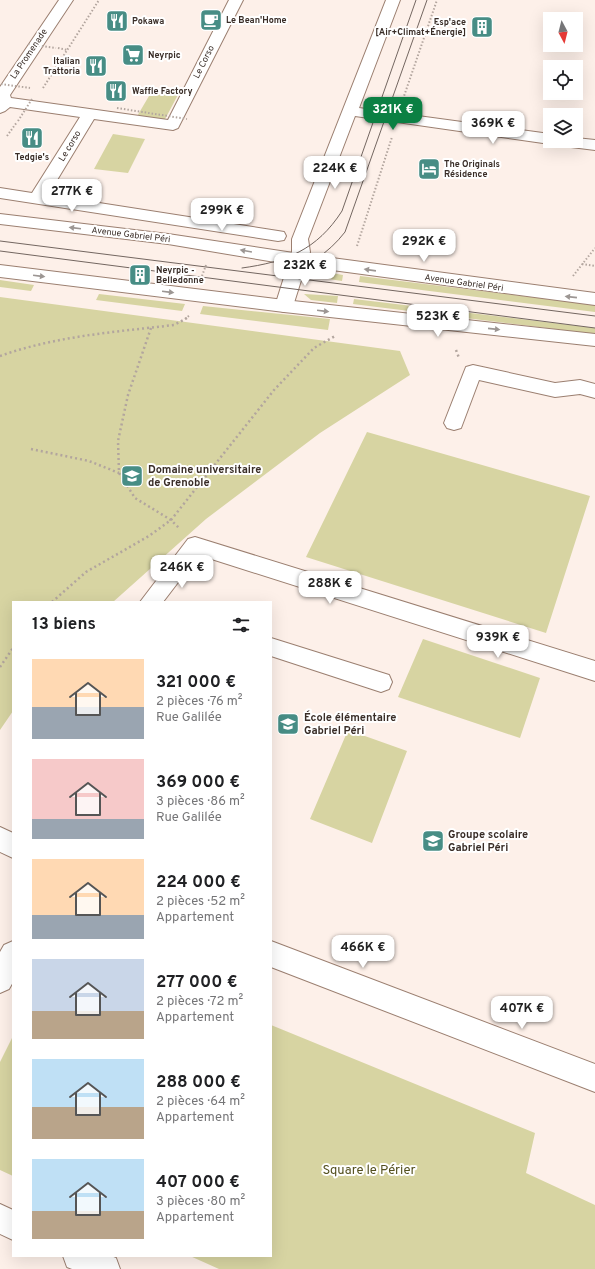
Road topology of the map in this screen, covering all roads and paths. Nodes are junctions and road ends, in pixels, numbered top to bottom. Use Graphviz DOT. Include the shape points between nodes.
graph roads {
  1 [pos="66,0"];
  2 [pos="99,0"];
  3 [pos="236,0"];
  4 [pos="393,0"];
  5 [pos="437,0"];
  6 [pos="28,44"];
  7 [pos="67,50"];
  8 [pos="1,84"];
  9 [pos="30,88"];
  10 [pos="42,89"];
  11 [pos="37,96"];
  12 [pos="402,104"];
  13 [pos="3,105"];
  14 [pos="117,108"];
  15 [pos="349,111"];
  16 [pos="79,113"];
  17 [pos="180,122"];
  18 [pos="7,129"];
  19 [pos="12,129"];
  20 [pos="7,136"];
  21 [pos="392,136"];
  22 [pos="543,138"];
  23 [pos="583,144"];
  24 [pos="595,145"];
  25 [pos="0,192"];
  26 [pos="37,198"];
  27 [pos="0,219"];
  28 [pos="278,236"];
  29 [pos="214,246"];
  30 [pos="595,248"];
  31 [pos="356,250"];
  32 [pos="298,260"];
  33 [pos="582,264"];
  34 [pos="595,266"];
  35 [pos="0,271"];
  36 [pos="571,278"];
  37 [pos="197,295"];
  38 [pos="595,299"];
  39 [pos="284,306"];
  40 [pos="151,328"];
  41 [pos="335,336"];
  42 [pos="595,340"];
  43 [pos="0,356"];
  44 [pos="595,391"];
  45 [pos="454,423"];
  46 [pos="31,449"];
  47 [pos="119,473"];
  48 [pos="171,520"];
  49 [pos="195,545"];
  50 [pos="53,601"];
  51 [pos="152,601"];
  52 [pos="272,647"];
  53 [pos="12,649"];
  54 [pos="0,667"];
  55 [pos="595,671"];
  56 [pos="382,682"];
  57 [pos="0,839"];
  58 [pos="12,845"];
  59 [pos="272,954"];
  60 [pos="12,956"];
  61 [pos="0,980"];
  62 [pos="595,1078"];
  63 [pos="0,1219"];
  64 [pos="12,1225"];
  65 [pos="80,1257"];
  66 [pos="105,1269"];
  1 -- 13 [label="street, La Promenade" via="2,95"];
  2 -- 7 [label="path"];
  3 -- 17 [label="street, Le Corso"];
  4 -- 15 [label="street"];
  5 -- 12 [label="path"];
  6 -- 7 [label="path, bridge"];
  7 -- 10 [label="path"];
  8 -- 9 [label="path, bridge"];
  11 -- 19 [label="path, bridge" via="32,99"];
  13 -- 16 [label="street"];
  14 -- 17 [label="path, bridge"];
  15 -- 22 [label="street"];
  15 -- 32 [label="street" via="300,239 301,252"];
  16 -- 17 [label="street"];
  16 -- 26 [label="street, Le corso" via="46,186"];
  18 -- 19 [label="path"];
  19 -- 20 [label="path"];
  21 -- 31 [label="path"];
  23 -- 24 [label="street"];
  25 -- 26 [label="street, Avenue Gabriel Péri"];
  26 -- 28 [label="street, Avenue Gabriel Péri"];
  29 -- 27 [label="street, Avenue Gabriel Péri, one-way"];
  32 -- 29 [label="street, Avenue Gabriel Péri, one-way"];
  29 -- 37 [label="path"];
  30 -- 33 [label="path"];
  38 -- 32 [label="street, Avenue Gabriel Péri, one-way"];
  32 -- 39 [label="street"];
  33 -- 34 [label="path"];
  33 -- 36 [label="path"];
  35 -- 37 [label="street, one-way"];
  37 -- 39 [label="street"];
  37 -- 40 [label="path" via="189,318 174,325"];
  39 -- 42 [label="street, one-way"];
  40 -- 43 [label="path" via="66,337"];
  40 -- 47 [label="path" via="128,395 118,441"];
  41 -- 48 [label="path" via="314,348 274,390"];
  44 -- 45 [label="street" via="580,387 555,390 473,372"];
  46 -- 47 [label="path" via="89,461"];
  47 -- 48 [label="path" via="135,498"];
  48 -- 49 [label="path"];
  48 -- 50 [label="path" via="149,536 86,572"];
  49 -- 51 [label="street"];
  49 -- 55 [label="street"];
  52 -- 56 [label="street"];
  53 -- 54 [label="path"];
  57 -- 58 [label="street"];
  59 -- 62 [label="street"];
  60 -- 61 [label="street"];
  63 -- 64 [label="street"];
  65 -- 66 [label="street"];
}
